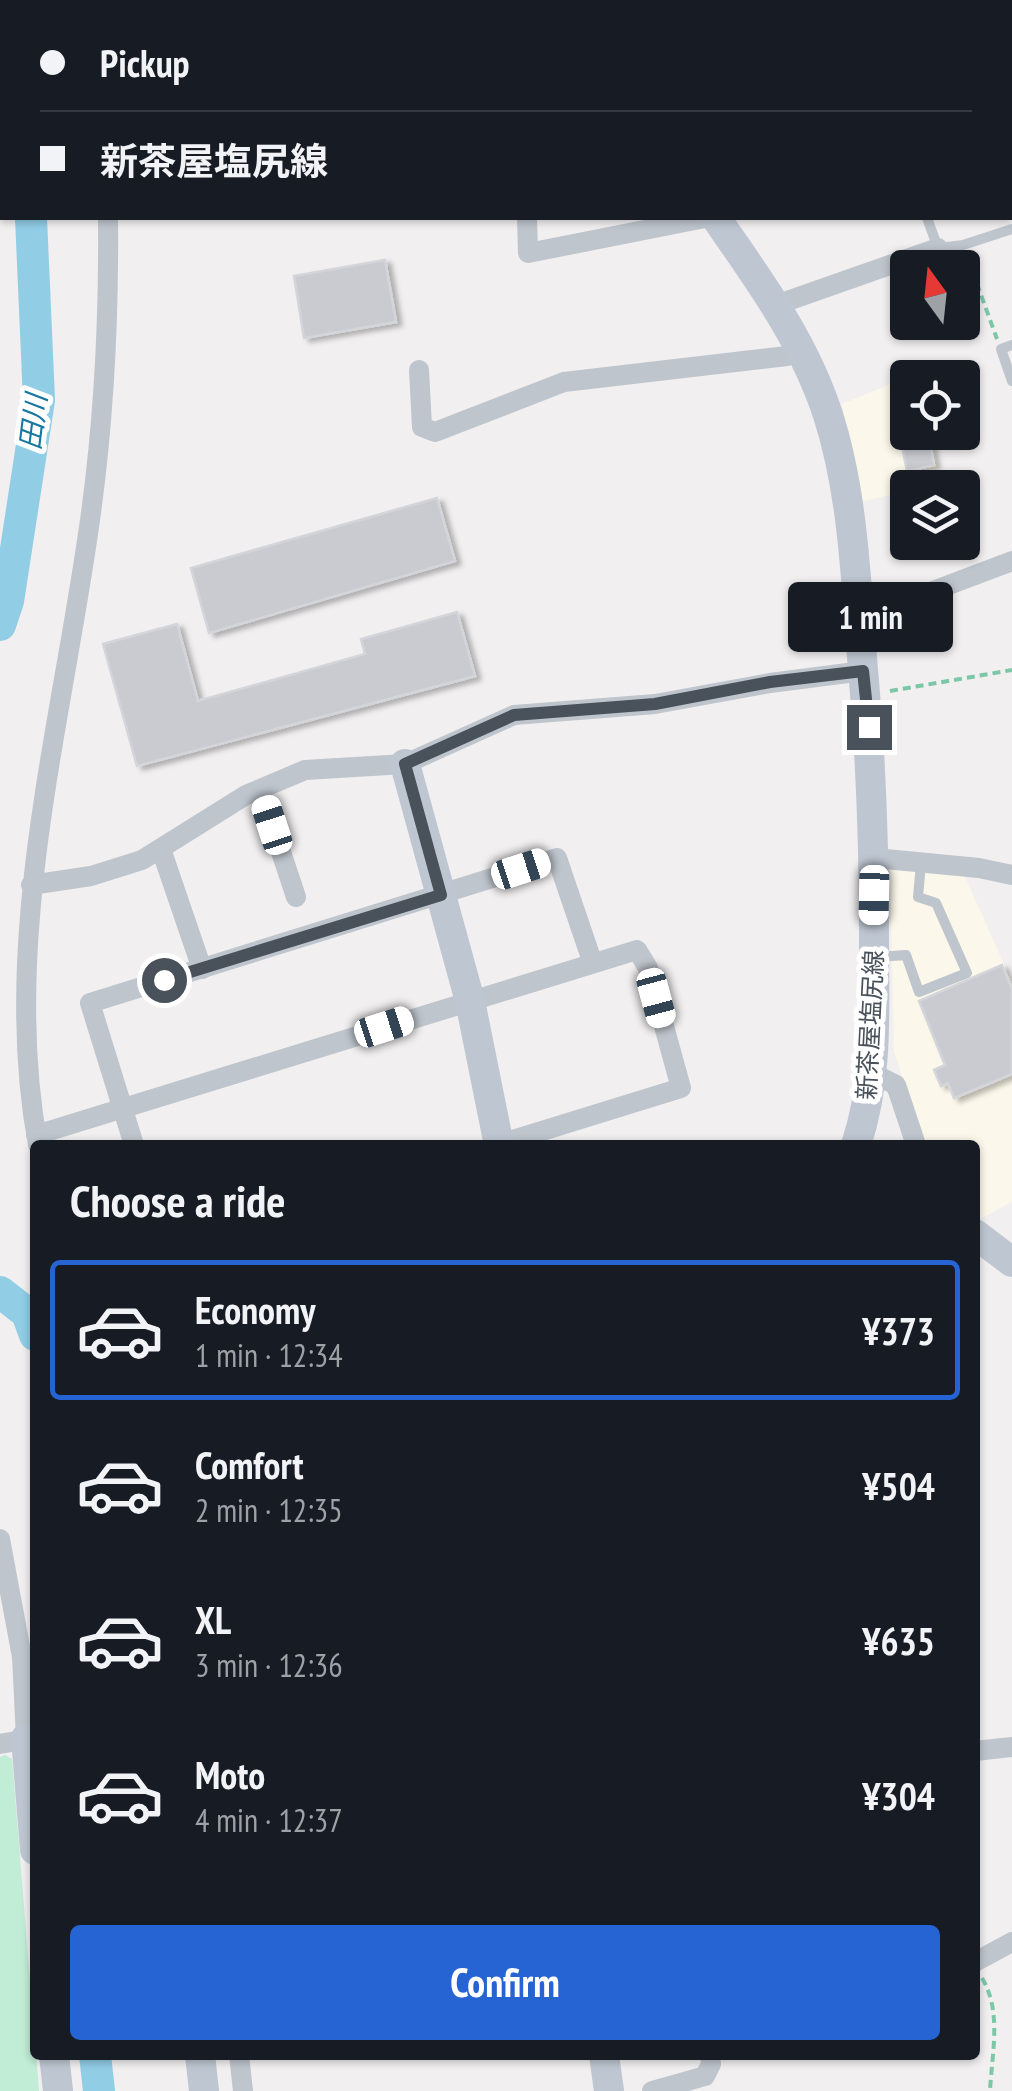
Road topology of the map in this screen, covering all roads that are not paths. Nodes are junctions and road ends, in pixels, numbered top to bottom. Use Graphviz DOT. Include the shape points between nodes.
graph roads {
  1 [pos="108,220"];
  2 [pos="527,220"];
  3 [pos="695,220"];
  4 [pos="717,220"];
  5 [pos="928,220"];
  6 [pos="1012,230"];
  7 [pos="938,248"];
  8 [pos="776,304"];
  9 [pos="1006,347"];
  10 [pos="801,350"];
  11 [pos="418,370"];
  12 [pos="1012,381"];
  13 [pos="1012,561"];
  14 [pos="859,620"];
  15 [pos="869,682"];
  16 [pos="405,764"];
  17 [pos="260,789"];
  18 [pos="161,849"];
  19 [pos="875,858"];
  20 [pos="921,862"];
  21 [pos="1012,875"];
  22 [pos="31,886"];
  23 [pos="441,895"];
  24 [pos="296,897"];
  25 [pos="874,958"];
  26 [pos="592,962"];
  27 [pos="202,969"];
  28 [pos="470,1001"];
  29 [pos="872,1073"];
  30 [pos="123,1110"];
  31 [pos="36,1140"];
  32 [pos="132,1140"];
  33 [pos="497,1140"];
  34 [pos="514,1140"];
  35 [pos="858,1140"];
  36 [pos="914,1140"];
  37 [pos="980,1238"];
  38 [pos="1012,1262"];
  39 [pos="0,1539"];
  40 [pos="20,1740"];
  41 [pos="1012,1747"];
  42 [pos="980,1750"];
  43 [pos="30,1813"];
  44 [pos="1012,1942"];
  45 [pos="980,1959"];
  46 [pos="55,2060"];
  47 [pos="201,2060"];
  48 [pos="240,2060"];
  49 [pos="605,2060"];
  50 [pos="711,2060"];
  51 [pos="58,2091"];
  52 [pos="204,2091"];
  53 [pos="243,2091"];
  54 [pos="609,2091"];
  55 [pos="652,2091"];
  1 -- 22 [label="street" via="105,385"];
  2 -- 3 [label="street" via="528,253"];
  4 -- 8 [label="main road, 新茶屋塩尻線"];
  5 -- 7 [label="lane"];
  6 -- 7 [label="lane"];
  7 -- 8 [label="street"];
  8 -- 10 [label="main road, 新茶屋塩尻線"];
  9 -- 12 [label="lane"];
  10 -- 11 [label="street" via="564,382 435,432 422,427"];
  10 -- 14 [label="main road, 新茶屋塩尻線" via="828,415 844,482"];
  13 -- 14 [label="street"];
  14 -- 15 [label="main road, 新茶屋塩尻線"];
  15 -- 16 [label="street" via="770,682 655,704 514,715"];
  15 -- 19 [label="main road, 新茶屋塩尻線"];
  16 -- 17 [label="street" via="305,770"];
  16 -- 23 [label="main road"];
  17 -- 18 [label="street"];
  17 -- 24 [label="street"];
  18 -- 22 [label="street" via="92,876"];
  18 -- 27 [label="street"];
  19 -- 20 [label="street"];
  19 -- 25 [label="main road, 新茶屋塩尻線"];
  20 -- 21 [label="street"];
  20 -- 25 [label="lane" via="918,897 936,903 967,973 919,992 906,955"];
  22 -- 31 [label="street" via="24,1040"];
  23 -- 26 [label="street" via="557,858"];
  23 -- 27 [label="street"];
  23 -- 28 [label="main road"];
  25 -- 29 [label="main road, 新茶屋塩尻線"];
  26 -- 28 [label="street"];
  26 -- 34 [label="street" via="637,950 682,1088"];
  27 -- 30 [label="street" via="90,1003"];
  28 -- 30 [label="street"];
  28 -- 33 [label="main road"];
  29 -- 35 [label="main road, 新茶屋塩尻線"];
  29 -- 36 [label="street" via="896,1085"];
  30 -- 31 [label="street"];
  30 -- 32 [label="street"];
  37 -- 38 [label="main road"];
  39 -- 40 [label="street" via="22,1656"];
  40 -- 43 [label="main road"];
  41 -- 42 [label="street"];
  44 -- 45 [label="street"];
  46 -- 51 [label="main road"];
  47 -- 52 [label="main road"];
  48 -- 53 [label="street"];
  49 -- 54 [label="main road"];
  50 -- 55 [label="street" via="704,2076"];
}
